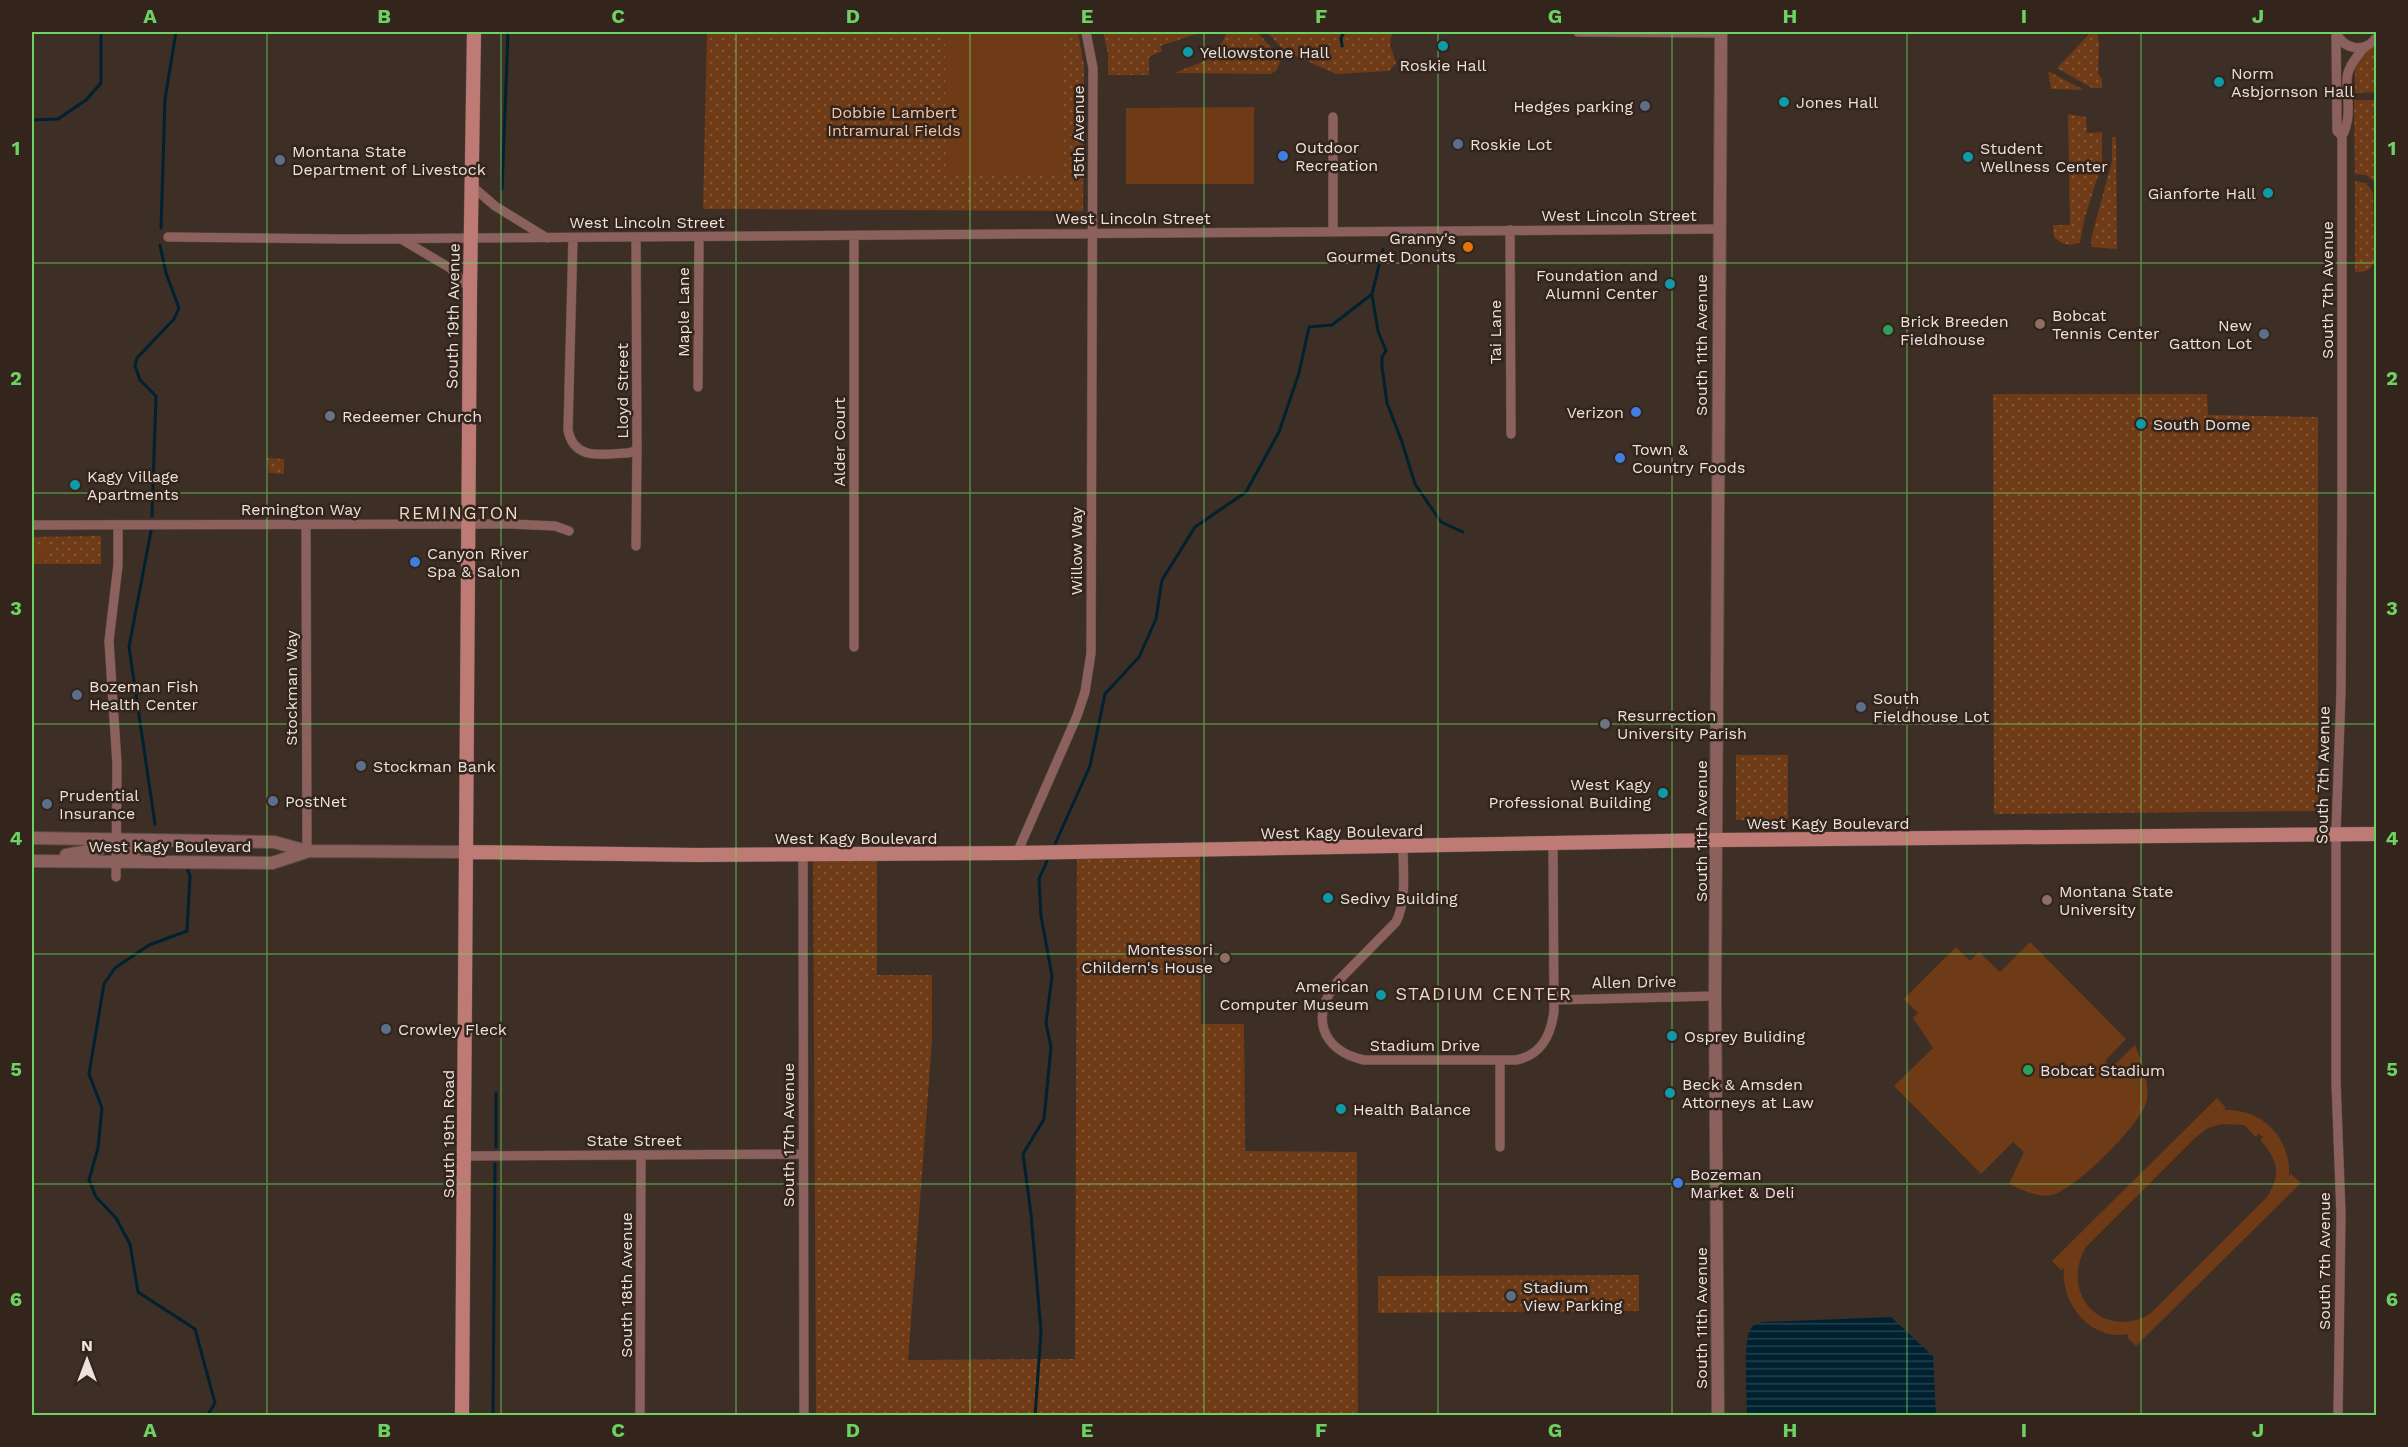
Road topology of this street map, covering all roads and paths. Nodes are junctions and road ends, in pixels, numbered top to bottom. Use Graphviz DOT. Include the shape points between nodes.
graph roads {
  1 [pos="474,32"];
  2 [pos="1086,32"];
  3 [pos="1578,32"];
  4 [pos="1721,32"];
  5 [pos="2336,32"];
  6 [pos="2376,38"];
  7 [pos="2364,47"];
  8 [pos="1333,117"];
  9 [pos="2342,136"];
  10 [pos="473,187"];
  11 [pos="1719,229"];
  12 [pos="1510,230"];
  13 [pos="1333,232"];
  14 [pos="1092,234"];
  15 [pos="854,236"];
  16 [pos="168,237"];
  17 [pos="636,237"];
  18 [pos="699,237"];
  19 [pos="399,238"];
  20 [pos="471,238"];
  21 [pos="547,238"];
  22 [pos="573,238"];
  23 [pos="470,289"];
  24 [pos="698,387"];
  25 [pos="1510,434"];
  26 [pos="637,448"];
  27 [pos="468,524"];
  28 [pos="32,525"];
  29 [pos="118,525"];
  30 [pos="306,525"];
  31 [pos="569,531"];
  32 [pos="636,546"];
  33 [pos="854,647"];
  34 [pos="2336,833"];
  35 [pos="2376,834"];
  36 [pos="32,838"];
  37 [pos="117,839"];
  38 [pos="1718,840"];
  39 [pos="235,842"];
  40 [pos="1553,845"];
  41 [pos="1403,847"];
  42 [pos="307,851"];
  43 [pos="466,852"];
  44 [pos="1017,853"];
  45 [pos="803,854"];
  46 [pos="32,855"];
  47 [pos="32,861"];
  48 [pos="116,862"];
  49 [pos="116,877"];
  50 [pos="1716,996"];
  51 [pos="1554,1000"];
  52 [pos="1500,1060"];
  53 [pos="1500,1147"];
  54 [pos="803,1154"];
  55 [pos="641,1155"];
  56 [pos="464,1156"];
  57 [pos="462,1416"];
  58 [pos="640,1416"];
  59 [pos="804,1416"];
  60 [pos="1718,1416"];
  61 [pos="2338,1416"];
  1 -- 10 [label="main road, South 19th Avenue"];
  2 -- 14 [label="street, 15th Avenue" via="1093,68"];
  3 -- 4 [label="street"];
  4 -- 11 [label="street, South 11th Avenue"];
  5 -- 7 [label="street" via="2345,45"];
  5 -- 9 [label="street, South 7th Avenue" via="2337,131"];
  6 -- 7 [label="street"];
  7 -- 9 [label="street, South 7th Avenue" via="2350,66"];
  8 -- 13 [label="street"];
  9 -- 34 [label="street, South 7th Avenue" via="2342,520"];
  10 -- 20 [label="main road, South 19th Avenue"];
  10 -- 21 [label="street, West Lincoln Street" via="495,206"];
  11 -- 12 [label="street, West Lincoln Street"];
  11 -- 38 [label="street, South 11th Avenue"];
  12 -- 13 [label="street, West Lincoln Street"];
  12 -- 25 [label="street, Tai Lane"];
  13 -- 14 [label="street, West Lincoln Street"];
  14 -- 15 [label="street, West Lincoln Street"];
  14 -- 44 [label="street, Willow Way" via="1089,674 1077,716"];
  15 -- 18 [label="street, West Lincoln Street"];
  15 -- 33 [label="street, Alder Court"];
  16 -- 19 [label="street, West Lincoln Street"];
  17 -- 18 [label="street, West Lincoln Street"];
  17 -- 22 [label="street, West Lincoln Street"];
  17 -- 26 [label="street, Lloyd Street"];
  18 -- 24 [label="street, Maple Lane"];
  19 -- 20 [label="street, West Lincoln Street"];
  19 -- 23 [label="street" via="450,268"];
  20 -- 21 [label="street, West Lincoln Street"];
  20 -- 23 [label="main road, South 19th Avenue"];
  21 -- 22 [label="street, West Lincoln Street"];
  22 -- 26 [label="street, Lloyd Street" via="570,439 582,452 590,454 627,453"];
  23 -- 27 [label="main road, South 19th Avenue"];
  26 -- 32 [label="street"];
  27 -- 30 [label="street, Remington Way"];
  27 -- 31 [label="street, Remington Way" via="555,526"];
  27 -- 43 [label="main road, South 19th Avenue"];
  28 -- 29 [label="street, Remington Way"];
  29 -- 30 [label="street, Remington Way"];
  29 -- 37 [label="street" via="118,565 109,641 117,764"];
  30 -- 42 [label="street, Stockman Way"];
  34 -- 35 [label="main road, West Kagy Boulevard"];
  34 -- 38 [label="main road, West Kagy Boulevard"];
  34 -- 61 [label="street, South 7th Avenue" via="2336,1082 2341,1215"];
  36 -- 37 [label="street, West Kagy Boulevard"];
  37 -- 39 [label="street, West Kagy Boulevard"];
  37 -- 46 [label="street" via="99,849 74,855"];
  37 -- 48 [label="street"];
  38 -- 40 [label="main road, West Kagy Boulevard"];
  38 -- 50 [label="street, South 11th Avenue"];
  39 -- 42 [label="street, West Kagy Boulevard" via="274,842"];
  39 -- 48 [label="street" via="162,844 134,851"];
  40 -- 41 [label="main road, West Kagy Boulevard"];
  40 -- 51 [label="street, Stadium Drive"];
  41 -- 44 [label="main road, West Kagy Boulevard"];
  41 -- 52 [label="street, Stadium Drive" via="1401,912 1389,931 1332,989 1323,1008 1323,1029 1342,1053 1364,1060"];
  42 -- 43 [label="street, West Kagy Boulevard"];
  42 -- 48 [label="street, West Kagy Boulevard" via="272,862"];
  43 -- 45 [label="main road, West Kagy Boulevard"];
  43 -- 56 [label="main road, South 19th Road"];
  44 -- 45 [label="main road, West Kagy Boulevard"];
  45 -- 54 [label="street, South 17th Avenue"];
  47 -- 48 [label="street, West Kagy Boulevard"];
  48 -- 49 [label="street"];
  50 -- 51 [label="street, Allen Drive"];
  50 -- 60 [label="street, South 11th Avenue"];
  51 -- 52 [label="street, Stadium Drive" via="1551,1030 1542,1046 1523,1059"];
  52 -- 53 [label="street"];
  54 -- 55 [label="street, State Street"];
  54 -- 59 [label="street, South 17th Avenue"];
  55 -- 56 [label="street, State Street"];
  55 -- 58 [label="street, South 18th Avenue"];
  56 -- 57 [label="main road, South 19th Road"];
}
